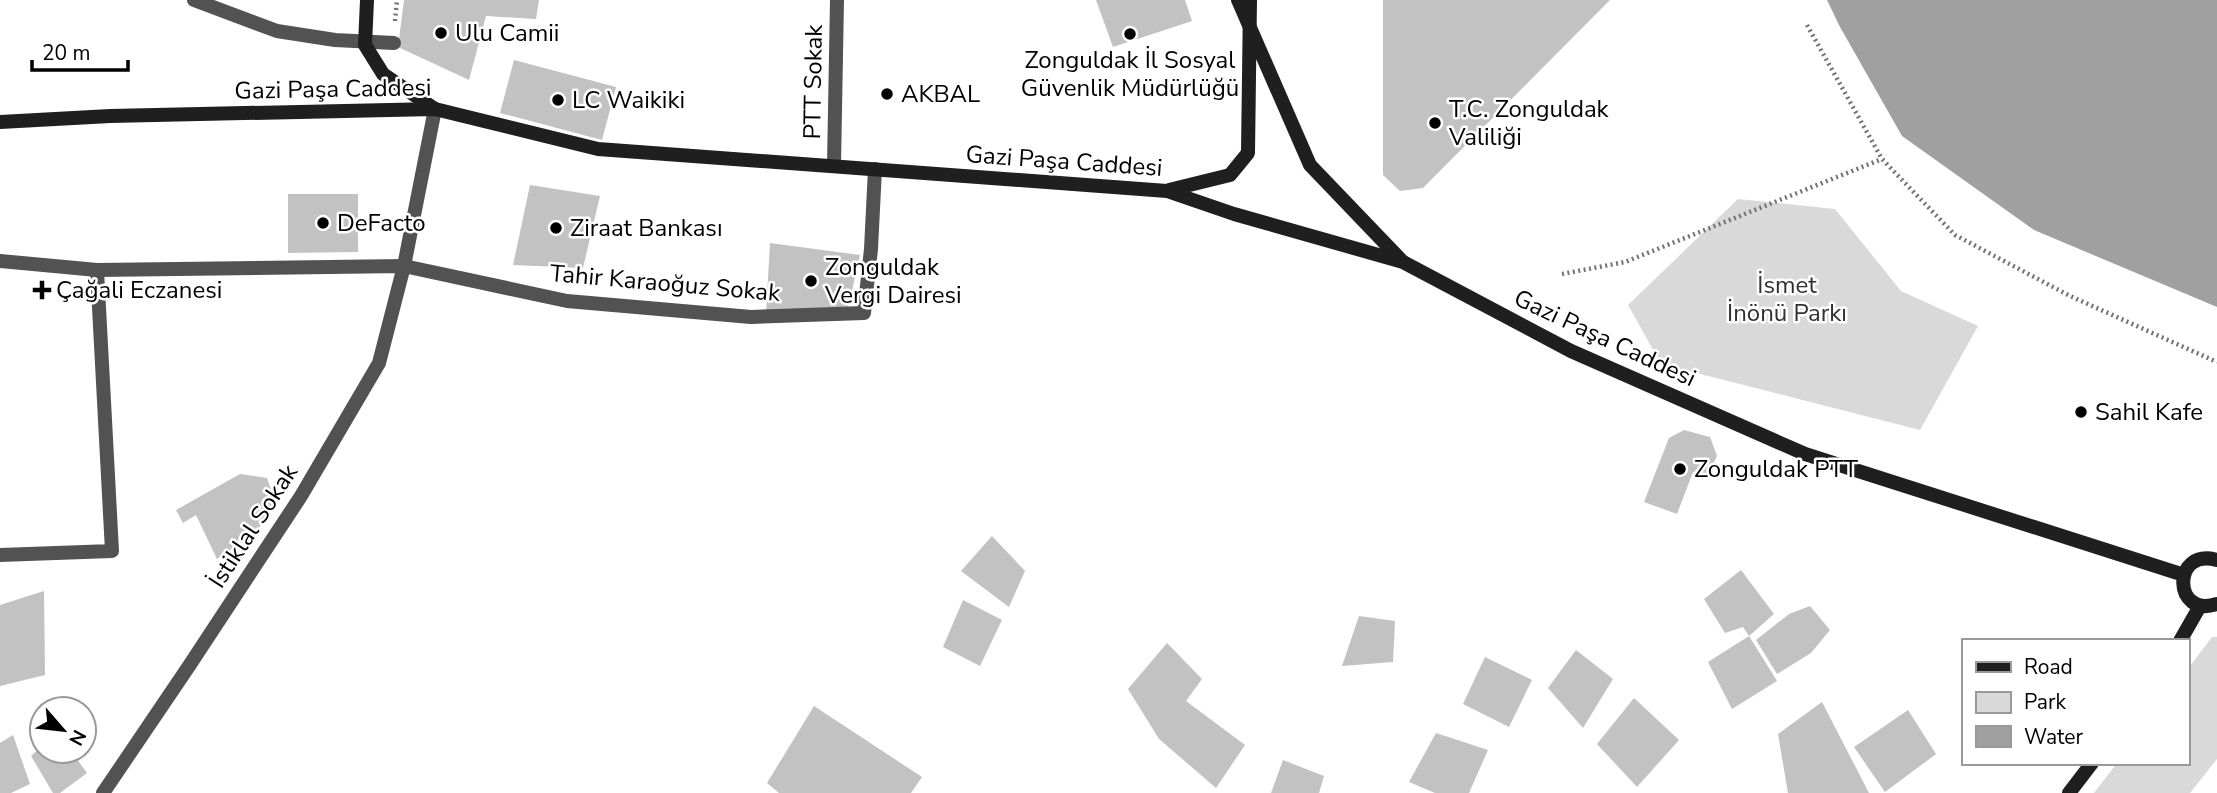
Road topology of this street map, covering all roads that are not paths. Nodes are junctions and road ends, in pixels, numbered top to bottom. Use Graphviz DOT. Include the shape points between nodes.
graph roads {
  1 [pos="194,0"];
  2 [pos="367,0"];
  3 [pos="837,0"];
  4 [pos="1238,0"];
  5 [pos="1250,0"];
  6 [pos="1250,23"];
  7 [pos="365,41"];
  8 [pos="394,43"];
  9 [pos="435,109"];
  10 [pos="0,122"];
  11 [pos="834,165"];
  12 [pos="875,169"];
  13 [pos="1167,191"];
  14 [pos="0,261"];
  15 [pos="1402,262"];
  16 [pos="404,266"];
  17 [pos="97,270"];
  18 [pos="0,555"];
  19 [pos="2217,561"];
  20 [pos="2184,575"];
  21 [pos="2217,604"];
  22 [pos="2200,606"];
  23 [pos="2181,639"];
  24 [pos="2090,765"];
  25 [pos="103,793"];
  26 [pos="2069,793"];
  1 -- 7 [label="street" via="277,31"];
  2 -- 7 [label="main road"];
  3 -- 11 [label="street, PTT Sokak"];
  4 -- 6 [label="main road"];
  5 -- 6 [label="main road"];
  6 -- 13 [label="main road" via="1248,153 1230,175"];
  6 -- 15 [label="main road" via="1310,165"];
  7 -- 8 [label="street"];
  7 -- 9 [label="main road" via="383,74"];
  9 -- 10 [label="main road, Gazi Paşa Caddesi"];
  9 -- 11 [label="main road, Gazi Paşa Caddesi" via="598,149"];
  9 -- 16 [label="street, İstiklal Sokak"];
  11 -- 12 [label="main road, Gazi Paşa Caddesi"];
  12 -- 13 [label="main road, Gazi Paşa Caddesi"];
  12 -- 16 [label="street, Tahir Karaoğuz Sokak" via="864,313 751,317 567,301"];
  13 -- 15 [label="main road, Gazi Paşa Caddesi"];
  14 -- 17 [label="street"];
  15 -- 20 [label="main road, Gazi Paşa Caddesi" via="1571,351 1805,454"];
  16 -- 17 [label="street"];
  16 -- 25 [label="street, İstiklal Sokak" via="379,363 300,496"];
  17 -- 18 [label="street" via="112,551"];
  19 -- 20 [label="main road" via="2200,559"];
  20 -- 22 [label="main road" via="2188,597"];
  21 -- 22 [label="main road"];
  22 -- 23 [label="main road"];
  24 -- 26 [label="main road"];
}
